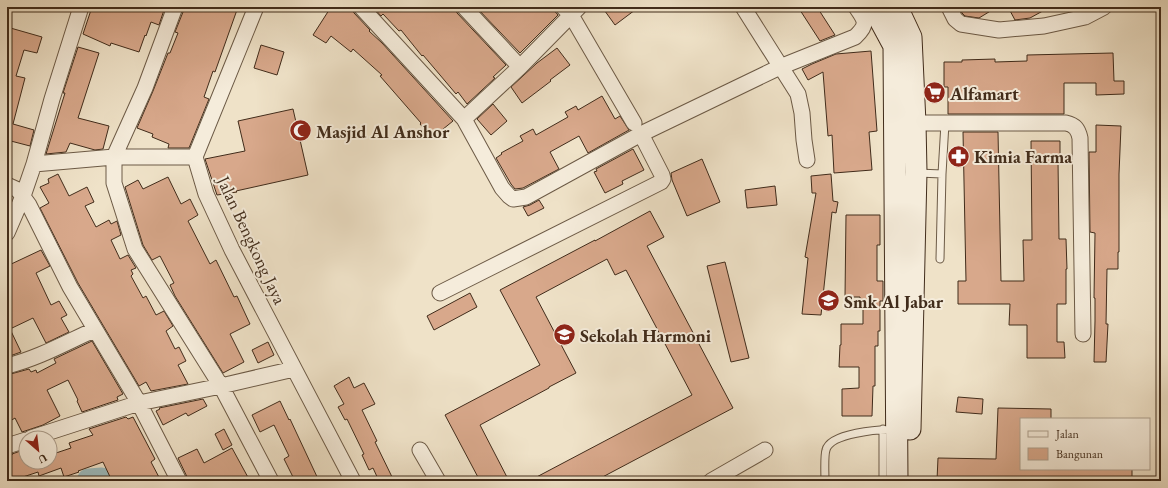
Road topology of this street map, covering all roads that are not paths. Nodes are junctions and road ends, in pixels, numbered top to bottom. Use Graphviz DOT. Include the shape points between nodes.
graph roads {
  1 [pos="81,7"];
  2 [pos="175,7"];
  3 [pos="256,7"];
  4 [pos="361,7"];
  5 [pos="464,7"];
  6 [pos="743,7"];
  7 [pos="856,7"];
  8 [pos="873,7"];
  9 [pos="897,7"];
  10 [pos="949,7"];
  11 [pos="1104,7"];
  12 [pos="571,10"];
  13 [pos="1082,12"];
  14 [pos="520,66"];
  15 [pos="780,67"];
  16 [pos="464,119"];
  17 [pos="915,123"];
  18 [pos="945,123"];
  19 [pos="638,129"];
  20 [pos="195,157"];
  21 [pos="114,158"];
  22 [pos="807,160"];
  23 [pos="34,164"];
  24 [pos="916,172"];
  25 [pos="942,174"];
  26 [pos="7,185"];
  27 [pos="23,196"];
  28 [pos="7,232"];
  29 [pos="940,259"];
  30 [pos="440,293"];
  31 [pos="94,330"];
  32 [pos="1083,334"];
  33 [pos="7,366"];
  34 [pos="294,369"];
  35 [pos="221,386"];
  36 [pos="139,403"];
  37 [pos="56,430"];
  38 [pos="890,430"];
  39 [pos="18,443"];
  40 [pos="7,446"];
  41 [pos="420,450"];
  42 [pos="765,450"];
  43 [pos="179,481"];
  44 [pos="271,481"];
  45 [pos="353,481"];
  46 [pos="438,481"];
  47 [pos="711,481"];
  48 [pos="825,481"];
  49 [pos="883,481"];
  50 [pos="897,481"];
  51 [pos="910,481"];
  1 -- 23 [label="street"];
  2 -- 21 [label="street" via="145,88"];
  3 -- 20 [label="street"];
  4 -- 16 [label="street"];
  5 -- 14 [label="street"];
  6 -- 15 [label="street"];
  7 -- 15 [label="street" via="864,19 864,24 855,37"];
  8 -- 38 [label="main road" via="894,46"];
  9 -- 17 [label="main road" via="912,37"];
  10 -- 13 [label="street" via="960,24 999,30 1044,26"];
  11 -- 13 [label="street"];
  12 -- 14 [label="street"];
  12 -- 19 [label="street"];
  14 -- 16 [label="street"];
  15 -- 19 [label="street"];
  15 -- 22 [label="street" via="798,94"];
  16 -- 19 [label="street" via="502,188 513,199 526,197"];
  17 -- 18 [label="street"];
  17 -- 24 [label="main road"];
  18 -- 25 [label="lane"];
  18 -- 32 [label="street" via="1066,123 1079,131"];
  19 -- 30 [label="street" via="662,175 661,182"];
  20 -- 21 [label="street"];
  20 -- 34 [label="street, Jalan Bengkong Jaya" via="206,194"];
  21 -- 23 [label="street"];
  21 -- 35 [label="street" via="114,183 135,249"];
  23 -- 27 [label="street"];
  24 -- 25 [label="lane"];
  24 -- 51 [label="main road"];
  25 -- 29 [label="lane"];
  26 -- 27 [label="street" via="18,190"];
  27 -- 28 [label="street"];
  27 -- 31 [label="street"];
  31 -- 33 [label="street" via="25,362"];
  31 -- 36 [label="street"];
  34 -- 35 [label="street"];
  34 -- 45 [label="street, Jalan Bengkong Jaya"];
  35 -- 36 [label="street"];
  35 -- 44 [label="street"];
  36 -- 37 [label="street"];
  36 -- 43 [label="street"];
  38 -- 48 [label="lane" via="859,432 830,443 826,449"];
  38 -- 49 [label="lane"];
  38 -- 50 [label="main road"];
  39 -- 40 [label="street"];
  41 -- 46 [label="street"];
  42 -- 47 [label="street"];
}
